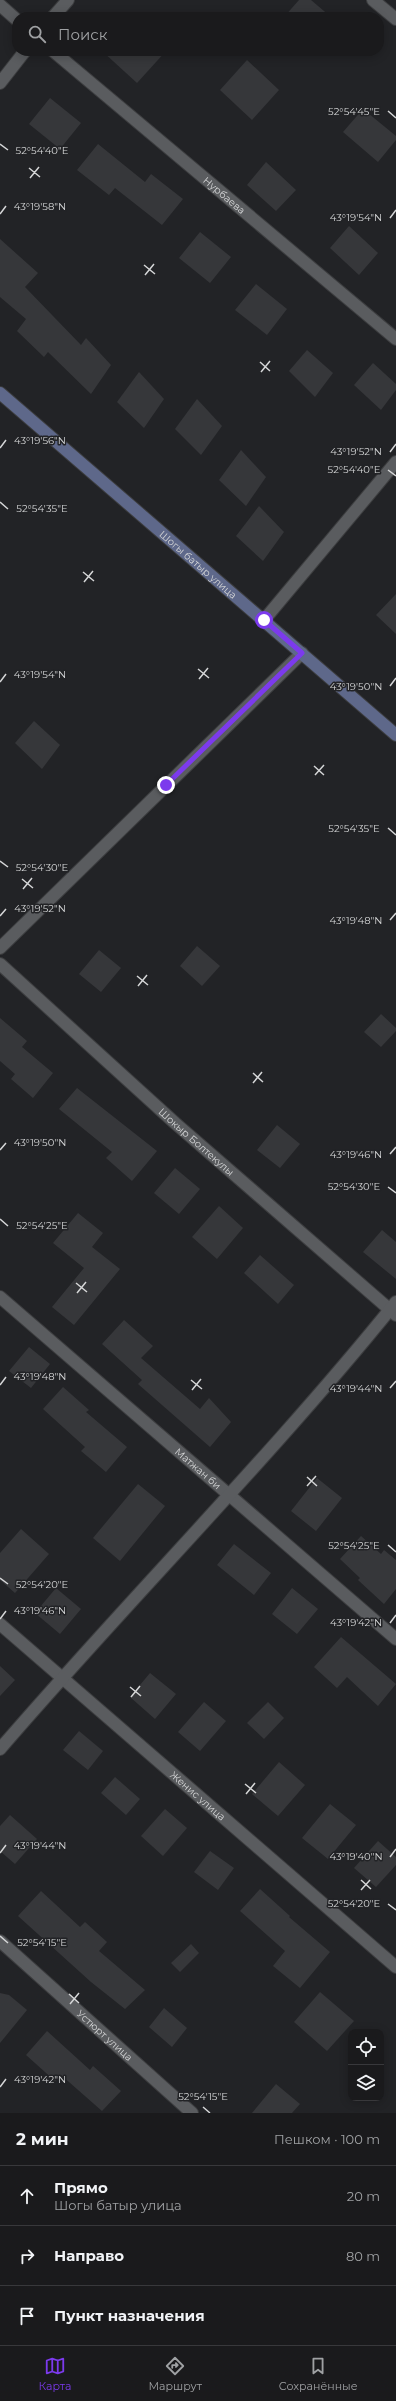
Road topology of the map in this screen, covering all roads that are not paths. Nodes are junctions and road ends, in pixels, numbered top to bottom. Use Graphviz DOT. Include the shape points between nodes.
graph roads {
  1 [pos="68,0"];
  2 [pos="373,0"];
  3 [pos="0,6"];
  4 [pos="57,12"];
  5 [pos="12,16"];
  6 [pos="396,19"];
  7 [pos="21,56"];
  8 [pos="59,56"];
  9 [pos="0,83"];
  10 [pos="396,339"];
  11 [pos="0,393"];
  12 [pos="396,462"];
  13 [pos="264,620"];
  14 [pos="302,653"];
  15 [pos="396,735"];
  16 [pos="0,948"];
  17 [pos="0,964"];
  18 [pos="0,1297"];
  19 [pos="394,1309"];
  20 [pos="230,1496"];
  21 [pos="0,1624"];
  22 [pos="396,1639"];
  23 [pos="62,1677"];
  24 [pos="0,1749"];
  25 [pos="0,1941"];
  26 [pos="396,1967"];
  27 [pos="192,2113"];
  1 -- 4 [label="street"];
  2 -- 6 [label="street"];
  3 -- 5 [label="street"];
  7 -- 9 [label="street"];
  8 -- 10 [label="street, Нурбаева"];
  11 -- 13 [label="street, Шогы батыр улица"];
  12 -- 13 [label="street"];
  13 -- 14 [label="street, Шогы батыр улица"];
  14 -- 15 [label="street, Шогы батыр улица"];
  14 -- 16 [label="street"];
  17 -- 19 [label="street, Шокыр Болтекулы" via="175,1123"];
  18 -- 20 [label="street, Матжан би"];
  19 -- 20 [label="street"];
  20 -- 22 [label="street, Матжан би"];
  20 -- 23 [label="street"];
  21 -- 23 [label="street, Женис улица"];
  23 -- 24 [label="street"];
  23 -- 26 [label="street, Женис улица"];
  25 -- 27 [label="street, Устюрт улица"];
}
